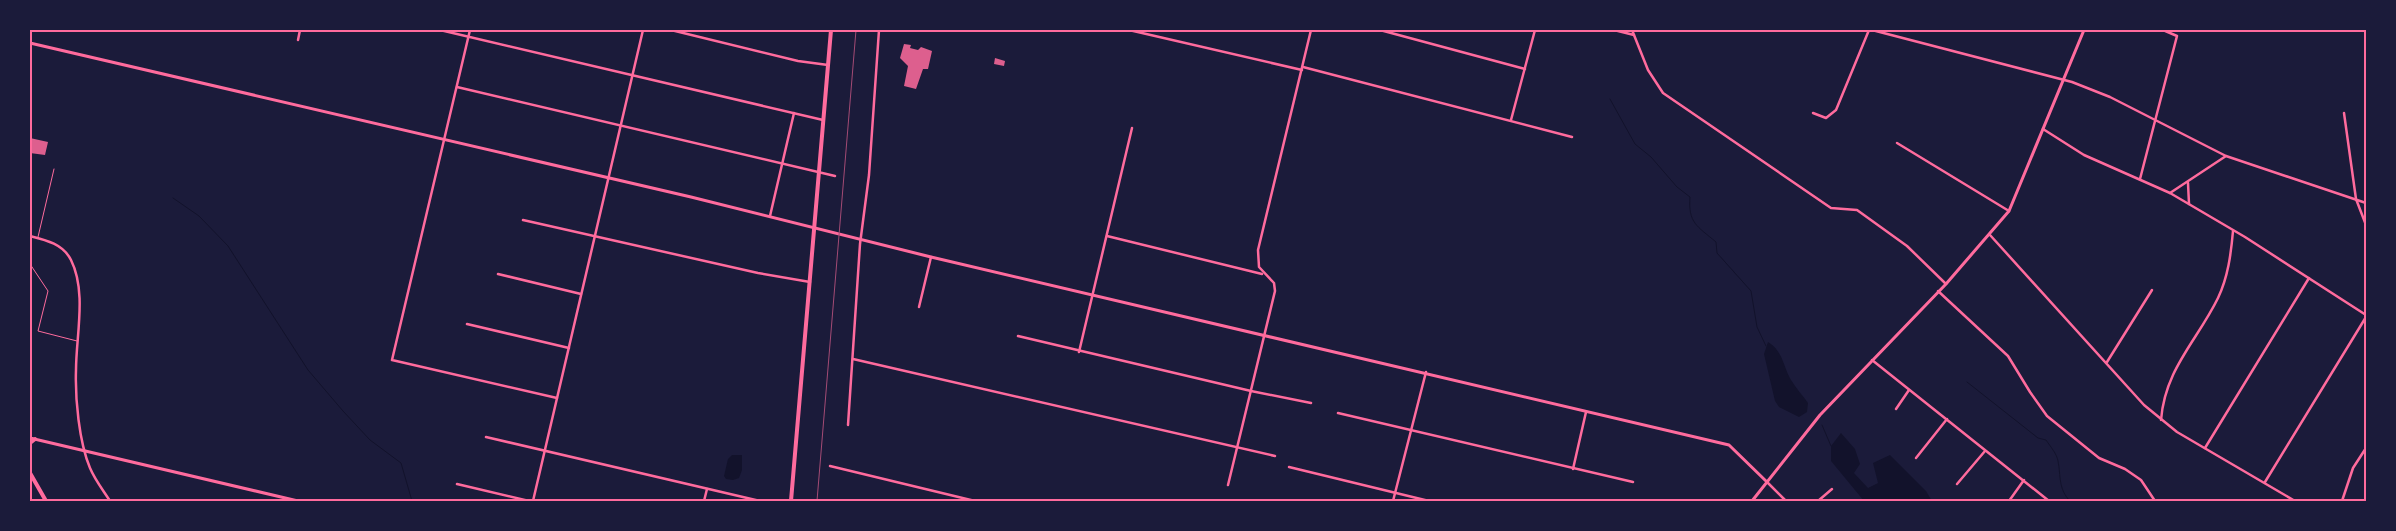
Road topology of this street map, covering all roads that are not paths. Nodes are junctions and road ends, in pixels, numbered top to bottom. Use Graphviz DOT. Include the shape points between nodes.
graph roads {
  1 [pos="300,30"];
  2 [pos="440,30"];
  3 [pos="470,30"];
  4 [pos="644,30"];
  5 [pos="671,30"];
  6 [pos="831,30"];
  7 [pos="880,30"];
  8 [pos="1129,30"];
  9 [pos="1155,30"];
  10 [pos="1311,30"];
  11 [pos="1380,30"];
  12 [pos="1535,30"];
  13 [pos="1614,30"];
  14 [pos="1632,30"];
  15 [pos="1870,30"];
  16 [pos="2084,30"];
  17 [pos="2163,30"];
  18 [pos="1634,35"];
  19 [pos="1153,36"];
  20 [pos="469,37"];
  21 [pos="298,40"];
  22 [pos="30,44"];
  23 [pos="828,65"];
  24 [pos="1525,68"];
  25 [pos="1302,69"];
  26 [pos="633,75"];
  27 [pos="2062,80"];
  28 [pos="457,87"];
  29 [pos="794,113"];
  30 [pos="1814,113"];
  31 [pos="2344,113"];
  32 [pos="823,120"];
  33 [pos="1511,121"];
  34 [pos="2155,121"];
  35 [pos="621,127"];
  36 [pos="1132,128"];
  37 [pos="2043,129"];
  38 [pos="1572,137"];
  39 [pos="445,141"];
  40 [pos="1897,143"];
  41 [pos="2226,156"];
  42 [pos="782,163"];
  43 [pos="54,169"];
  44 [pos="819,172"];
  45 [pos="835,176"];
  46 [pos="608,178"];
  47 [pos="2140,179"];
  48 [pos="2188,183"];
  49 [pos="2170,193"];
  50 [pos="2356,199"];
  51 [pos="2366,203"];
  52 [pos="2189,204"];
  53 [pos="2009,211"];
  54 [pos="770,218"];
  55 [pos="523,220"];
  56 [pos="2366,225"];
  57 [pos="814,227"];
  58 [pos="2233,231"];
  59 [pos="1990,235"];
  60 [pos="30,236"];
  61 [pos="1107,236"];
  62 [pos="595,237"];
  63 [pos="38,238"];
  64 [pos="861,238"];
  65 [pos="931,257"];
  66 [pos="30,264"];
  67 [pos="498,274"];
  68 [pos="1264,274"];
  69 [pos="2309,278"];
  70 [pos="810,282"];
  71 [pos="1946,284"];
  72 [pos="2152,290"];
  73 [pos="1938,291"];
  74 [pos="581,294"];
  75 [pos="1093,295"];
  76 [pos="919,307"];
  77 [pos="2366,316"];
  78 [pos="467,324"];
  79 [pos="1265,334"];
  80 [pos="1018,336"];
  81 [pos="78,341"];
  82 [pos="569,348"];
  83 [pos="1080,352"];
  84 [pos="853,358"];
  85 [pos="1872,360"];
  86 [pos="2107,362"];
  87 [pos="1426,372"];
  88 [pos="1909,390"];
  89 [pos="1251,391"];
  90 [pos="557,398"];
  91 [pos="1311,403"];
  92 [pos="1896,409"];
  93 [pos="1586,410"];
  94 [pos="1338,413"];
  95 [pos="1947,419"];
  96 [pos="2161,420"];
  97 [pos="848,425"];
  98 [pos="1412,430"];
  99 [pos="486,437"];
  100 [pos="32,438"];
  101 [pos="30,443"];
  102 [pos="2205,448"];
  103 [pos="2366,448"];
  104 [pos="1236,449"];
  105 [pos="86,451"];
  106 [pos="544,451"];
  107 [pos="1985,451"];
  108 [pos="1275,456"];
  109 [pos="1916,458"];
  110 [pos="830,466"];
  111 [pos="1289,467"];
  112 [pos="1572,468"];
  113 [pos="30,472"];
  114 [pos="2024,480"];
  115 [pos="1633,482"];
  116 [pos="1767,482"];
  117 [pos="2265,483"];
  118 [pos="457,484"];
  119 [pos="1957,484"];
  120 [pos="1228,485"];
  121 [pos="707,489"];
  122 [pos="1832,489"];
  123 [pos="1395,493"];
  124 [pos="46,501"];
  125 [pos="110,501"];
  126 [pos="298,501"];
  127 [pos="531,501"];
  128 [pos="704,501"];
  129 [pos="760,501"];
  130 [pos="791,501"];
  131 [pos="975,501"];
  132 [pos="1393,501"];
  133 [pos="1430,501"];
  134 [pos="1752,501"];
  135 [pos="1786,501"];
  136 [pos="1818,501"];
  137 [pos="2009,501"];
  138 [pos="2049,501"];
  139 [pos="2155,501"];
  140 [pos="2295,501"];
  141 [pos="2342,501"];
  1 -- 21 [label="street"];
  2 -- 20 [label="street"];
  3 -- 20 [label="street"];
  4 -- 26 [label="street"];
  5 -- 23 [label="street" via="798,61"];
  6 -- 23 [label="main road"];
  7 -- 64 [label="street"];
  8 -- 19 [label="street"];
  9 -- 19 [label="street"];
  10 -- 25 [label="street"];
  11 -- 24 [label="street"];
  12 -- 24 [label="street"];
  13 -- 18 [label="street"];
  14 -- 18 [label="street"];
  15 -- 27 [label="street"];
  15 -- 30 [label="street" via="1836,110 1826,118"];
  16 -- 27 [label="street"];
  17 -- 34 [label="street" via="2177,36"];
  18 -- 71 [label="street" via="1648,70 1663,93 1832,208 1857,210 1907,246"];
  19 -- 25 [label="street"];
  20 -- 26 [label="street"];
  20 -- 28 [label="street"];
  22 -- 39 [label="street"];
  23 -- 32 [label="main road"];
  24 -- 33 [label="street"];
  25 -- 33 [label="street"];
  25 -- 68 [label="street" via="1258,250 1259,267"];
  26 -- 29 [label="street"];
  26 -- 35 [label="street"];
  27 -- 34 [label="street" via="2110,97"];
  27 -- 37 [label="street"];
  28 -- 35 [label="street"];
  28 -- 39 [label="street"];
  29 -- 32 [label="street"];
  29 -- 42 [label="street"];
  31 -- 50 [label="street"];
  32 -- 44 [label="main road"];
  33 -- 38 [label="street"];
  34 -- 41 [label="street"];
  34 -- 47 [label="street"];
  35 -- 42 [label="street"];
  35 -- 46 [label="street"];
  36 -- 61 [label="street"];
  37 -- 47 [label="street" via="2084,155"];
  37 -- 53 [label="street"];
  39 -- 46 [label="street"];
  39 -- 90 [label="street" via="392,360"];
  40 -- 53 [label="street"];
  41 -- 48 [label="street"];
  41 -- 50 [label="street"];
  42 -- 44 [label="street"];
  42 -- 54 [label="street"];
  43 -- 63 [label="lane"];
  44 -- 45 [label="street"];
  44 -- 57 [label="main road"];
  46 -- 54 [label="street"];
  46 -- 62 [label="street"];
  47 -- 49 [label="street"];
  48 -- 49 [label="street"];
  48 -- 52 [label="street"];
  49 -- 52 [label="street"];
  50 -- 51 [label="street"];
  50 -- 56 [label="street"];
  52 -- 58 [label="street"];
  53 -- 59 [label="street"];
  54 -- 57 [label="street"];
  55 -- 62 [label="street"];
  57 -- 64 [label="street"];
  57 -- 70 [label="main road"];
  58 -- 69 [label="street"];
  58 -- 96 [label="street" via="2227,276 2218,299 2169,382"];
  59 -- 71 [label="street"];
  59 -- 86 [label="street"];
  60 -- 63 [label="street"];
  61 -- 68 [label="street"];
  61 -- 75 [label="street"];
  62 -- 70 [label="street"];
  62 -- 74 [label="street"];
  63 -- 81 [label="street" via="61,248 74,268 79,291"];
  64 -- 65 [label="street"];
  64 -- 84 [label="street"];
  65 -- 75 [label="street"];
  65 -- 76 [label="street"];
  66 -- 81 [label="lane" via="48,290 38,331"];
  67 -- 74 [label="street"];
  68 -- 79 [label="street" via="1274,283 1275,291"];
  69 -- 77 [label="street"];
  69 -- 102 [label="street"];
  70 -- 130 [label="main road"];
  71 -- 73 [label="street"];
  72 -- 86 [label="street"];
  73 -- 85 [label="street"];
  73 -- 139 [label="street" via="2008,356 2047,416 2100,458 2141,480"];
  74 -- 82 [label="street"];
  75 -- 79 [label="street"];
  75 -- 83 [label="street"];
  77 -- 117 [label="street"];
  78 -- 82 [label="street"];
  79 -- 87 [label="street"];
  79 -- 89 [label="street"];
  80 -- 83 [label="street"];
  81 -- 105 [label="street" via="76,395"];
  82 -- 90 [label="street"];
  83 -- 89 [label="street"];
  84 -- 97 [label="street"];
  84 -- 104 [label="street"];
  85 -- 88 [label="street"];
  85 -- 116 [label="street" via="1820,415"];
  86 -- 96 [label="street"];
  87 -- 93 [label="street"];
  87 -- 98 [label="street"];
  88 -- 92 [label="street"];
  88 -- 95 [label="street"];
  89 -- 91 [label="street"];
  89 -- 104 [label="street"];
  90 -- 106 [label="street"];
  93 -- 112 [label="street"];
  93 -- 116 [label="street" via="1729,444"];
  94 -- 98 [label="street"];
  95 -- 107 [label="street"];
  95 -- 109 [label="street"];
  96 -- 102 [label="street"];
  98 -- 112 [label="street"];
  98 -- 123 [label="street"];
  99 -- 106 [label="street"];
  100 -- 101 [label="main road"];
  100 -- 105 [label="street"];
  102 -- 117 [label="street"];
  103 -- 141 [label="street" via="2353,468"];
  104 -- 108 [label="street"];
  104 -- 120 [label="street"];
  105 -- 125 [label="street" via="92,472"];
  105 -- 126 [label="street"];
  106 -- 121 [label="street"];
  106 -- 127 [label="street"];
  107 -- 114 [label="street"];
  107 -- 119 [label="street"];
  110 -- 131 [label="street"];
  111 -- 123 [label="street"];
  112 -- 115 [label="street"];
  113 -- 124 [label="main road"];
  114 -- 137 [label="street"];
  114 -- 138 [label="street"];
  116 -- 134 [label="street"];
  116 -- 135 [label="street"];
  117 -- 140 [label="street"];
  118 -- 127 [label="street"];
  121 -- 128 [label="street"];
  121 -- 129 [label="street"];
  122 -- 136 [label="street"];
  123 -- 132 [label="street"];
  123 -- 133 [label="street"];
}
